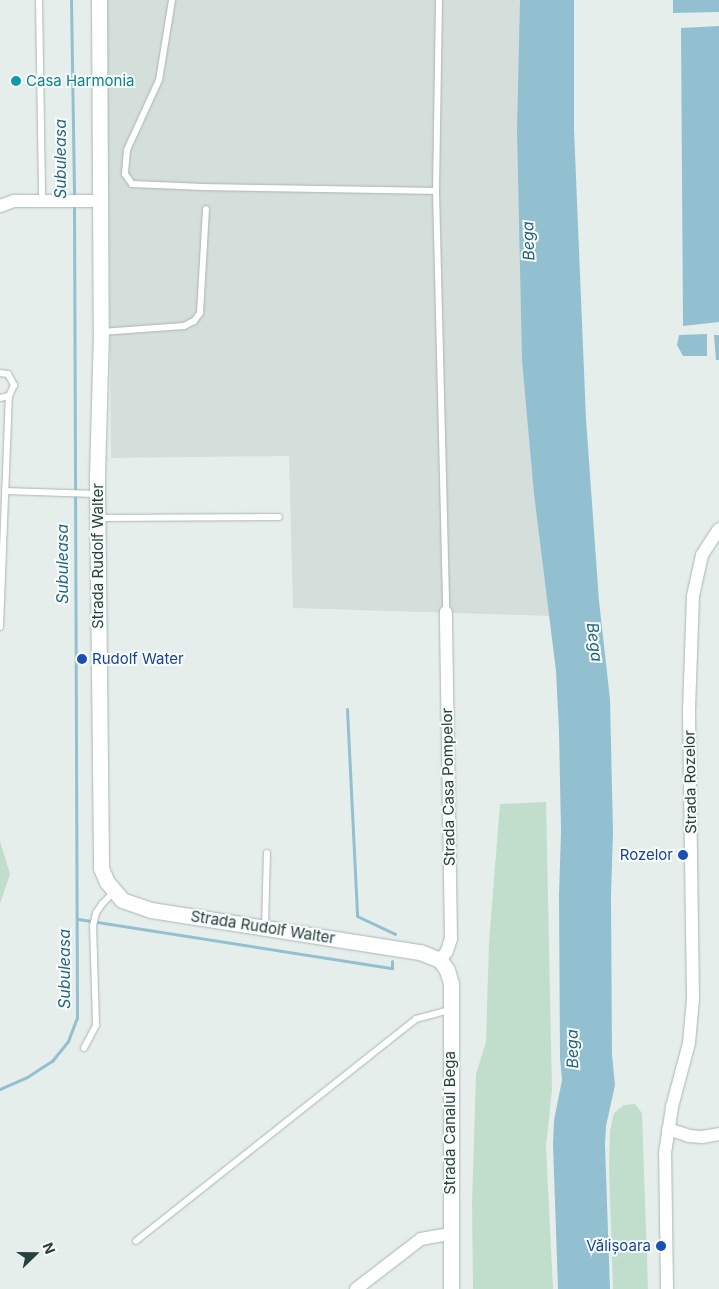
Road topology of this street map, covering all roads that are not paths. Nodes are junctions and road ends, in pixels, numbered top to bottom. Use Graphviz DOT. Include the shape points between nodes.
graph roads {
  1 [pos="39,0"];
  2 [pos="99,0"];
  3 [pos="172,0"];
  4 [pos="439,0"];
  5 [pos="436,191"];
  6 [pos="42,201"];
  7 [pos="101,201"];
  8 [pos="0,206"];
  9 [pos="206,209"];
  10 [pos="101,332"];
  11 [pos="0,373"];
  12 [pos="9,396"];
  13 [pos="0,398"];
  14 [pos="3,481"];
  15 [pos="5,491"];
  16 [pos="94,494"];
  17 [pos="279,517"];
  18 [pos="98,518"];
  19 [pos="2,529"];
  20 [pos="719,529"];
  21 [pos="446,612"];
  22 [pos="0,627"];
  23 [pos="267,853"];
  24 [pos="114,892"];
  25 [pos="265,928"];
  26 [pos="440,960"];
  27 [pos="450,1010"];
  28 [pos="84,1048"];
  29 [pos="668,1129"];
  30 [pos="719,1134"];
  31 [pos="450,1234"];
  32 [pos="136,1242"];
  33 [pos="356,1289"];
  34 [pos="450,1289"];
  35 [pos="667,1289"];
  1 -- 6 [label="lane"];
  2 -- 7 [label="street, Strada Rudolf Walter"];
  3 -- 5 [label="lane" via="159,80 127,150 125,174 132,184"];
  4 -- 5 [label="lane"];
  5 -- 21 [label="lane"];
  6 -- 7 [label="street"];
  6 -- 8 [label="street"];
  7 -- 10 [label="street, Strada Rudolf Walter"];
  9 -- 10 [label="lane" via="200,313 194,321 184,326"];
  10 -- 16 [label="street, Strada Rudolf Walter"];
  11 -- 12 [label="lane" via="13,379 13,392"];
  12 -- 13 [label="lane"];
  12 -- 14 [label="lane"];
  14 -- 15 [label="lane"];
  15 -- 16 [label="lane"];
  15 -- 19 [label="lane"];
  16 -- 18 [label="street, Strada Rudolf Walter"];
  17 -- 18 [label="lane"];
  18 -- 24 [label="street, Strada Rudolf Walter" via="100,852 101,868"];
  19 -- 22 [label="lane"];
  20 -- 29 [label="street, Strada Rozelor" via="702,555 693,596 689,710 693,999 689,1043"];
  21 -- 26 [label="street, Strada Casa Pompelor" via="451,939"];
  23 -- 25 [label="lane"];
  24 -- 25 [label="street, Strada Rudolf Walter" via="122,900 151,910"];
  24 -- 28 [label="lane" via="99,909 93,926 96,1025"];
  25 -- 26 [label="street, Strada Rudolf Walter" via="420,952"];
  26 -- 27 [label="street, Strada Canalul Bega" via="450,983"];
  27 -- 31 [label="street, Strada Canalul Bega"];
  27 -- 32 [label="lane" via="416,1020"];
  29 -- 30 [label="street" via="696,1136"];
  29 -- 35 [label="street, Strada Rozelor" via="665,1153"];
  31 -- 33 [label="street" via="420,1238"];
  31 -- 34 [label="street, Strada Canalul Bega"];
}
